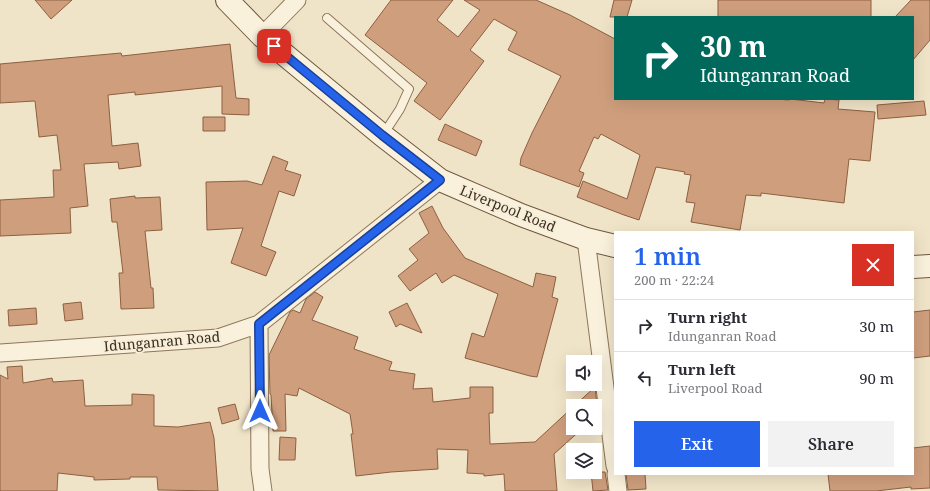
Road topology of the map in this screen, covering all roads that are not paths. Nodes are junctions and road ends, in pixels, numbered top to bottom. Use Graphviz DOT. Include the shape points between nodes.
graph roads {
  1 [pos="227,0"];
  2 [pos="297,0"];
  3 [pos="327,18"];
  4 [pos="262,36"];
  5 [pos="382,135"];
  6 [pos="440,180"];
  7 [pos="586,239"];
  8 [pos="614,246"];
  9 [pos="930,266"];
  10 [pos="914,267"];
  11 [pos="259,324"];
  12 [pos="0,353"];
  13 [pos="614,458"];
  14 [pos="616,475"];
  15 [pos="263,491"];
  16 [pos="618,491"];
  1 -- 4 [label="main road, Liverpool Road"];
  2 -- 4 [label="street"];
  3 -- 5 [label="lane" via="409,89 400,109"];
  4 -- 5 [label="main road, Liverpool Road"];
  5 -- 6 [label="main road, Liverpool Road"];
  6 -- 7 [label="main road, Liverpool Road" via="521,216"];
  6 -- 11 [label="street, Idunganran Road"];
  7 -- 8 [label="main road, Liverpool Road"];
  7 -- 13 [label="street"];
  9 -- 10 [label="main road"];
  11 -- 12 [label="street, Idunganran Road" via="218,338"];
  11 -- 15 [label="street" via="260,469"];
  14 -- 16 [label="street"];
}
